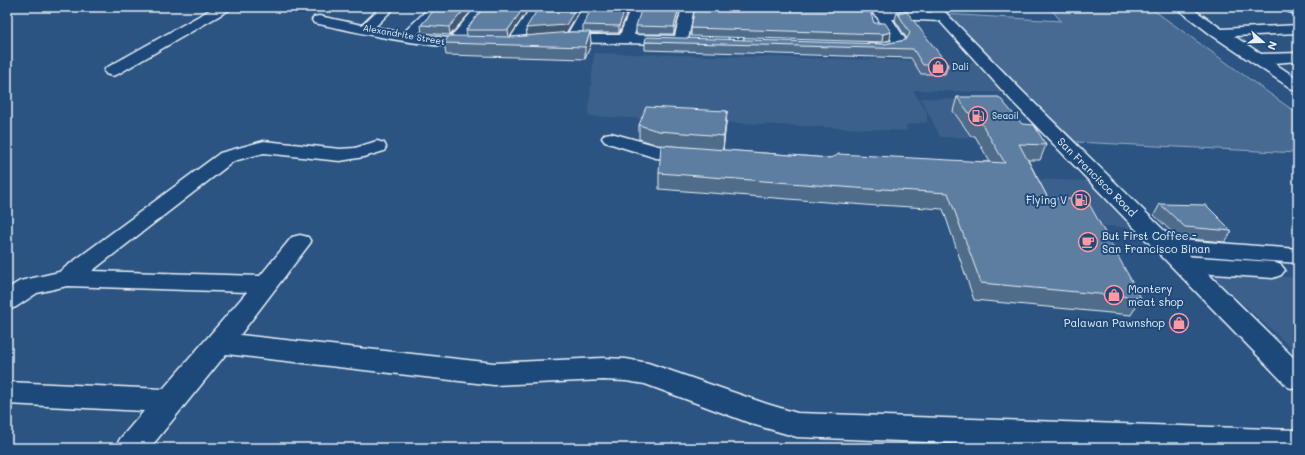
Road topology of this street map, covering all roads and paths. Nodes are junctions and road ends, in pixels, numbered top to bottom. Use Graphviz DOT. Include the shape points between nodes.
graph roads {
  1 [pos="224,7"];
  2 [pos="389,7"];
  3 [pos="437,7"];
  4 [pos="483,7"];
  5 [pos="537,7"];
  6 [pos="589,7"];
  7 [pos="637,7"];
  8 [pos="688,7"];
  9 [pos="738,7"];
  10 [pos="743,7"];
  11 [pos="750,7"];
  12 [pos="1181,7"];
  13 [pos="1289,7"];
  14 [pos="331,11"];
  15 [pos="1298,11"];
  16 [pos="937,12"];
  17 [pos="868,13"];
  18 [pos="882,14"];
  19 [pos="1298,28"];
  20 [pos="365,29"];
  21 [pos="1218,33"];
  22 [pos="407,37"];
  23 [pos="572,38"];
  24 [pos="626,39"];
  25 [pos="681,40"];
  26 [pos="543,41"];
  27 [pos="697,41"];
  28 [pos="720,41"];
  29 [pos="528,42"];
  30 [pos="736,42"];
  31 [pos="751,42"];
  32 [pos="514,43"];
  33 [pos="453,44"];
  34 [pos="857,46"];
  35 [pos="1298,57"];
  36 [pos="1257,59"];
  37 [pos="112,71"];
  38 [pos="1298,86"];
  39 [pos="610,138"];
  40 [pos="377,147"];
  41 [pos="711,157"];
  42 [pos="300,242"];
  43 [pos="1166,246"];
  44 [pos="1298,256"];
  45 [pos="1183,264"];
  46 [pos="1298,271"];
  47 [pos="67,278"];
  48 [pos="264,284"];
  49 [pos="7,301"];
  50 [pos="218,344"];
  51 [pos="1298,379"];
  52 [pos="7,393"];
  53 [pos="171,401"];
  54 [pos="1078,442"];
  55 [pos="1298,443"];
  56 [pos="131,448"];
  1 -- 37 [label="street"];
  2 -- 20 [label="street"];
  3 -- 22 [label="street"];
  4 -- 33 [label="street"];
  5 -- 32 [label="street"];
  6 -- 23 [label="street"];
  7 -- 24 [label="street"];
  8 -- 25 [label="street"];
  9 -- 30 [label="street"];
  10 -- 11 [label="street"];
  12 -- 21 [label="street"];
  13 -- 15 [label="street"];
  14 -- 20 [label="street, Alexandrite Street" via="319,20"];
  16 -- 18 [label="street"];
  16 -- 43 [label="street, San Francisco Road"];
  17 -- 18 [label="street"];
  18 -- 34 [label="street" via="900,42 898,46"];
  19 -- 21 [label="street"];
  20 -- 22 [label="street, Alexandrite Street"];
  21 -- 36 [label="street"];
  22 -- 33 [label="street, Alexandrite Street"];
  23 -- 24 [label="street"];
  23 -- 26 [label="street"];
  24 -- 25 [label="street"];
  25 -- 27 [label="street"];
  28 -- 30 [label="street"];
  29 -- 32 [label="street, Alexandrite Street"];
  30 -- 31 [label="street"];
  32 -- 33 [label="street, Alexandrite Street"];
  35 -- 36 [label="street"];
  36 -- 38 [label="street"];
  39 -- 41 [label="street" via="656,152"];
  40 -- 47 [label="street" via="357,154 340,155 264,147 227,157"];
  42 -- 48 [label="street"];
  43 -- 44 [label="street"];
  43 -- 45 [label="street, San Francisco Road"];
  45 -- 46 [label="street"];
  45 -- 51 [label="street, San Francisco Road"];
  47 -- 48 [label="street"];
  47 -- 49 [label="street" via="29,287"];
  48 -- 50 [label="street"];
  50 -- 53 [label="street"];
  50 -- 54 [label="street" via="494,374 626,370 648,374 797,425"];
  52 -- 53 [label="street"];
  53 -- 56 [label="street"];
  54 -- 55 [label="street"];
}
